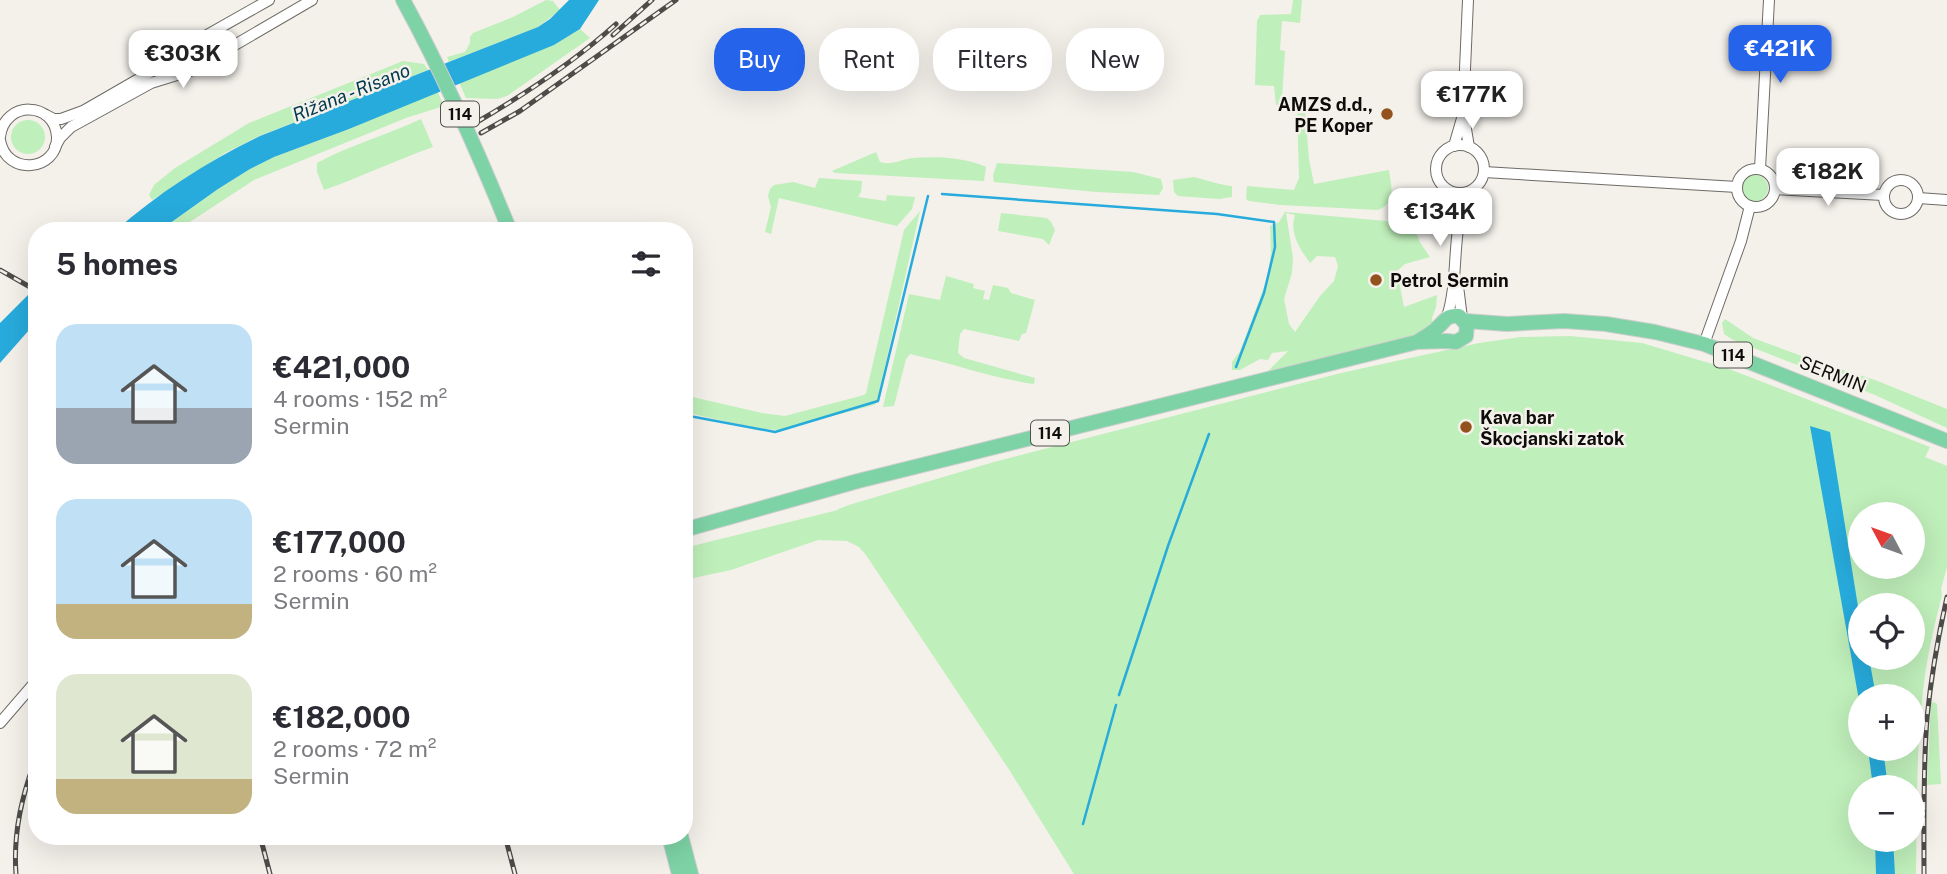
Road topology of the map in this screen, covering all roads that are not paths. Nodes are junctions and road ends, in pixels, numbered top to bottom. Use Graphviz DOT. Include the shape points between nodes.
graph roads {
  1 [pos="269,0"];
  2 [pos="312,0"];
  3 [pos="403,0"];
  4 [pos="1468,0"];
  5 [pos="1769,0"];
  6 [pos="46,115"];
  7 [pos="1463,115"];
  8 [pos="0,136"];
  9 [pos="1454,146"];
  10 [pos="55,147"];
  11 [pos="1469,147"];
  12 [pos="5,156"];
  13 [pos="1760,170"];
  14 [pos="1484,172"];
  15 [pos="1737,187"];
  16 [pos="1775,189"];
  17 [pos="1449,191"];
  18 [pos="1468,192"];
  19 [pos="1883,195"];
  20 [pos="1918,198"];
  21 [pos="1947,200"];
  22 [pos="1750,206"];
  23 [pos="506,222"];
  24 [pos="1457,231"];
  25 [pos="1455,266"];
  26 [pos="1444,321"];
  27 [pos="1465,325"];
  28 [pos="1447,341"];
  29 [pos="1417,342"];
  30 [pos="1704,344"];
  31 [pos="1947,441"];
  32 [pos="693,527"];
  33 [pos="28,690"];
  34 [pos="0,723"];
  35 [pos="671,845"];
  36 [pos="683,845"];
  37 [pos="679,874"];
  38 [pos="691,874"];
  1 -- 6 [label="street" via="83,111 61,119"];
  2 -- 10 [label="street" via="190,71 151,83 71,127"];
  3 -- 23 [label="main road, 114" via="450,91"];
  4 -- 7 [label="street"];
  5 -- 13 [label="street"];
  6 -- 8 [label="street" via="28,109 15,112 5,121"];
  6 -- 10 [label="street" via="56,132"];
  7 -- 9 [label="street"];
  7 -- 11 [label="street"];
  8 -- 12 [label="street"];
  9 -- 11 [label="street"];
  9 -- 17 [label="street" via="1444,152 1437,166 1437,177"];
  10 -- 12 [label="street" via="39,164 23,166"];
  11 -- 14 [label="street" via="1481,157"];
  13 -- 15 [label="street" via="1744,173"];
  13 -- 16 [label="street" via="1769,175"];
  14 -- 15 [label="street"];
  14 -- 18 [label="street" via="1479,185"];
  15 -- 22 [label="street" via="1739,197"];
  16 -- 19 [label="street"];
  16 -- 22 [label="street" via="1766,204"];
  17 -- 18 [label="street"];
  17 -- 24 [label="street"];
  18 -- 24 [label="street"];
  19 -- 20 [label="street" via="1891,182 1902,179 1913,184"];
  19 -- 20 [label="street" via="1886,207 1898,214 1912,210"];
  20 -- 21 [label="street"];
  22 -- 30 [label="street"];
  24 -- 25 [label="street"];
  25 -- 26 [label="street" via="1452,301"];
  25 -- 27 [label="street"];
  26 -- 27 [label="main road, 114" via="1454,315"];
  26 -- 28 [label="main road" via="1441,334"];
  26 -- 29 [label="main road, 114"];
  27 -- 28 [label="main road, 114" via="1460,341"];
  27 -- 30 [label="main road, SERMIN / 114" via="1606,324"];
  28 -- 29 [label="main road, 114"];
  29 -- 32 [label="main road, 114" via="858,481"];
  30 -- 31 [label="main road, SERMIN / 114"];
  33 -- 34 [label="street"];
  35 -- 37 [label="main road"];
  36 -- 38 [label="main road"];
}
